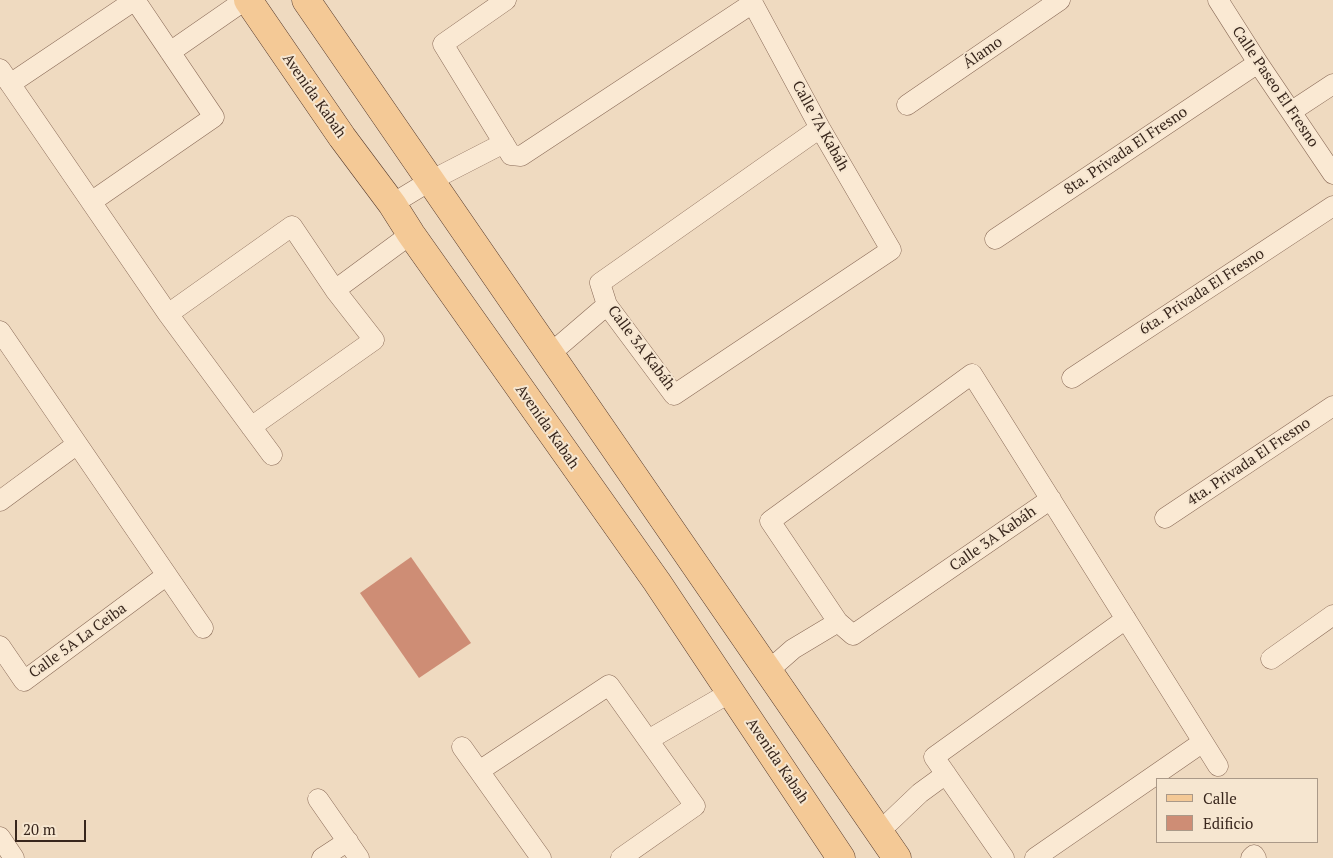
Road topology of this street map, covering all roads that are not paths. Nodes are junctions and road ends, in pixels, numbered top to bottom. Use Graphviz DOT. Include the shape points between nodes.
graph roads {
  1 [pos="244,0"];
  2 [pos="248,0"];
  3 [pos="306,0"];
  4 [pos="506,0"];
  5 [pos="1060,0"];
  6 [pos="1218,0"];
  7 [pos="752,2"];
  8 [pos="170,52"];
  9 [pos="1258,63"];
  10 [pos="5,76"];
  11 [pos="1333,84"];
  12 [pos="906,105"];
  13 [pos="1292,111"];
  14 [pos="820,128"];
  15 [pos="504,143"];
  16 [pos="1333,174"];
  17 [pos="430,181"];
  18 [pos="91,202"];
  19 [pos="392,204"];
  20 [pos="1333,206"];
  21 [pos="411,234"];
  22 [pos="995,239"];
  23 [pos="891,250"];
  24 [pos="335,290"];
  25 [pos="607,305"];
  26 [pos="168,314"];
  27 [pos="0,331"];
  28 [pos="551,354"];
  29 [pos="1072,378"];
  30 [pos="1333,406"];
  31 [pos="251,427"];
  32 [pos="76,445"];
  33 [pos="272,455"];
  34 [pos="1051,499"];
  35 [pos="0,501"];
  36 [pos="1165,518"];
  37 [pos="167,575"];
  38 [pos="1333,615"];
  39 [pos="1126,619"];
  40 [pos="838,622"];
  41 [pos="203,628"];
  42 [pos="0,646"];
  43 [pos="1271,659"];
  44 [pos="768,670"];
  45 [pos="731,692"];
  46 [pos="648,740"];
  47 [pos="1203,742"];
  48 [pos="462,747"];
  49 [pos="1218,766"];
  50 [pos="479,771"];
  51 [pos="946,774"];
  52 [pos="318,799"];
  53 [pos="879,832"];
  54 [pos="0,836"];
  55 [pos="348,841"];
  56 [pos="14,858"];
  57 [pos="322,858"];
  58 [pos="360,858"];
  59 [pos="541,858"];
  60 [pos="621,858"];
  61 [pos="841,858"];
  62 [pos="897,858"];
  63 [pos="1004,858"];
  64 [pos="1035,858"];
  65 [pos="1251,858"];
  66 [pos="1256,858"];
  1 -- 8 [label="street"];
  2 -- 19 [label="main road, Avenida Kabah"];
  3 -- 17 [label="main road"];
  4 -- 15 [label="street" via="443,44"];
  5 -- 12 [label="street, Álamo"];
  6 -- 9 [label="street, Calle Paseo El Fresno"];
  7 -- 14 [label="street, Calle 7A Kabáh"];
  7 -- 15 [label="street" via="521,156 511,155"];
  8 -- 10 [label="street" via="135,0"];
  8 -- 18 [label="street" via="214,116"];
  9 -- 13 [label="street, Calle Paseo El Fresno"];
  9 -- 22 [label="street, 8ta. Privada El Fresno"];
  10 -- 18 [label="street"];
  11 -- 13 [label="street"];
  13 -- 16 [label="street, Calle Paseo El Fresno"];
  14 -- 23 [label="street, Calle 7A Kabáh"];
  14 -- 25 [label="street, Calle 3A Kabáh" via="600,283"];
  15 -- 17 [label="street"];
  17 -- 19 [label="street"];
  17 -- 28 [label="main road"];
  18 -- 26 [label="street"];
  19 -- 21 [label="main road, Avenida Kabah"];
  20 -- 29 [label="street, 6ta. Privada El Fresno"];
  21 -- 24 [label="street"];
  21 -- 45 [label="main road, Avenida Kabah"];
  23 -- 25 [label="street, Calle 3A Kabáh" via="674,395"];
  24 -- 26 [label="street" via="292,226"];
  24 -- 31 [label="street" via="374,340"];
  25 -- 28 [label="street"];
  26 -- 31 [label="street"];
  27 -- 32 [label="street"];
  28 -- 44 [label="main road"];
  30 -- 36 [label="street, 4ta. Privada El Fresno"];
  31 -- 33 [label="street"];
  32 -- 35 [label="street"];
  32 -- 37 [label="street"];
  34 -- 39 [label="street, Calle 3A Kabáh"];
  34 -- 40 [label="street, Calle 3A Kabáh" via="853,636"];
  34 -- 40 [label="street, Calle 3A Kabáh" via="972,374 770,521"];
  37 -- 41 [label="street"];
  37 -- 42 [label="street, Calle 5A La Ceiba" via="24,681"];
  38 -- 43 [label="street"];
  39 -- 47 [label="street, Calle 3A Kabáh"];
  39 -- 51 [label="street" via="934,757"];
  40 -- 44 [label="street" via="793,648"];
  44 -- 53 [label="main road"];
  45 -- 46 [label="street"];
  45 -- 61 [label="main road, Avenida Kabah"];
  46 -- 50 [label="street" via="609,685"];
  46 -- 60 [label="street" via="695,806"];
  47 -- 49 [label="street, Calle 3A Kabáh"];
  47 -- 64 [label="street"];
  48 -- 50 [label="street"];
  50 -- 59 [label="street"];
  51 -- 53 [label="street" via="920,793"];
  51 -- 63 [label="street"];
  52 -- 55 [label="street"];
  53 -- 62 [label="main road"];
  54 -- 56 [label="street"];
  55 -- 57 [label="street"];
  55 -- 58 [label="street"];
  65 -- 66 [label="street" via="1254,855"];
}
